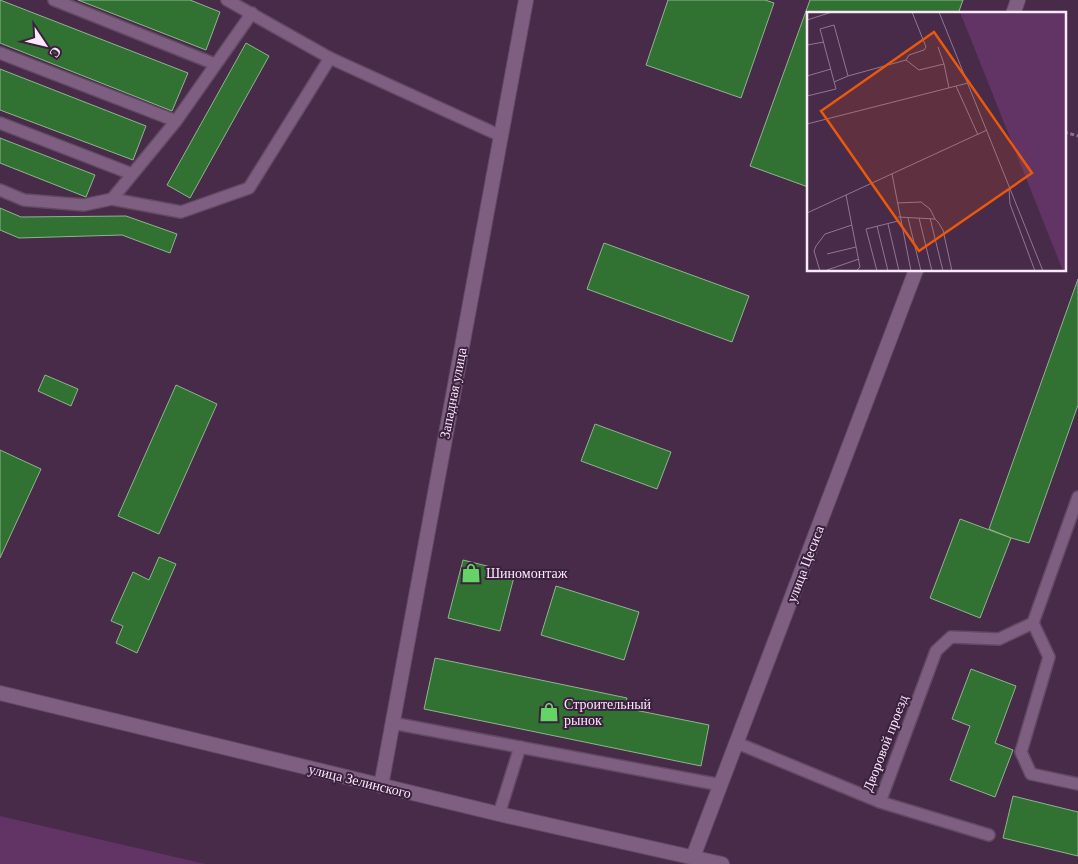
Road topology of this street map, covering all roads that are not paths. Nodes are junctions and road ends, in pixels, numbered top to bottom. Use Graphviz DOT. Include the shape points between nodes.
graph roads {
  1 [pos="54,0"];
  2 [pos="526,0"];
  3 [pos="1018,0"];
  4 [pos="231,1"];
  5 [pos="1014,12"];
  6 [pos="252,13"];
  7 [pos="0,53"];
  8 [pos="330,58"];
  9 [pos="215,64"];
  10 [pos="176,121"];
  11 [pos="0,123"];
  12 [pos="501,136"];
  13 [pos="132,174"];
  14 [pos="0,190"];
  15 [pos="112,199"];
  16 [pos="916,271"];
  17 [pos="1078,497"];
  18 [pos="1033,623"];
  19 [pos="1,692"];
  20 [pos="392,723"];
  21 [pos="736,743"];
  22 [pos="520,747"];
  23 [pos="1078,784"];
  24 [pos="720,785"];
  25 [pos="381,786"];
  26 [pos="880,802"];
  27 [pos="499,814"];
  28 [pos="989,834"];
  29 [pos="693,857"];
  30 [pos="722,864"];
  1 -- 9 [label="lane"];
  2 -- 12 [label="street, Западная улица"];
  3 -- 5 [label="street"];
  4 -- 6 [label="lane"];
  6 -- 8 [label="lane"];
  6 -- 9 [label="lane"];
  7 -- 10 [label="lane"];
  8 -- 12 [label="lane"];
  8 -- 15 [label="lane" via="249,188 181,212"];
  9 -- 10 [label="lane"];
  10 -- 13 [label="lane"];
  11 -- 13 [label="lane"];
  12 -- 20 [label="street, Западная улица"];
  13 -- 15 [label="lane"];
  14 -- 15 [label="lane" via="24,200 84,205"];
  16 -- 21 [label="street, улица Цесиса"];
  17 -- 18 [label="lane"];
  18 -- 23 [label="lane" via="1049,657 1022,752 1032,774"];
  18 -- 26 [label="lane, Дворовой проезд" via="999,639 951,637 936,651"];
  19 -- 25 [label="street, улица Зелинского"];
  20 -- 22 [label="lane"];
  20 -- 25 [label="street, Западная улица"];
  21 -- 24 [label="street, улица Цесиса"];
  21 -- 26 [label="lane, Дворовой проезд"];
  22 -- 24 [label="lane"];
  22 -- 27 [label="lane"];
  24 -- 29 [label="street, улица Цесиса"];
  25 -- 27 [label="street, улица Зелинского"];
  26 -- 28 [label="lane"];
  27 -- 29 [label="street, улица Зелинского"];
  29 -- 30 [label="street, улица Зелинского"];
}
